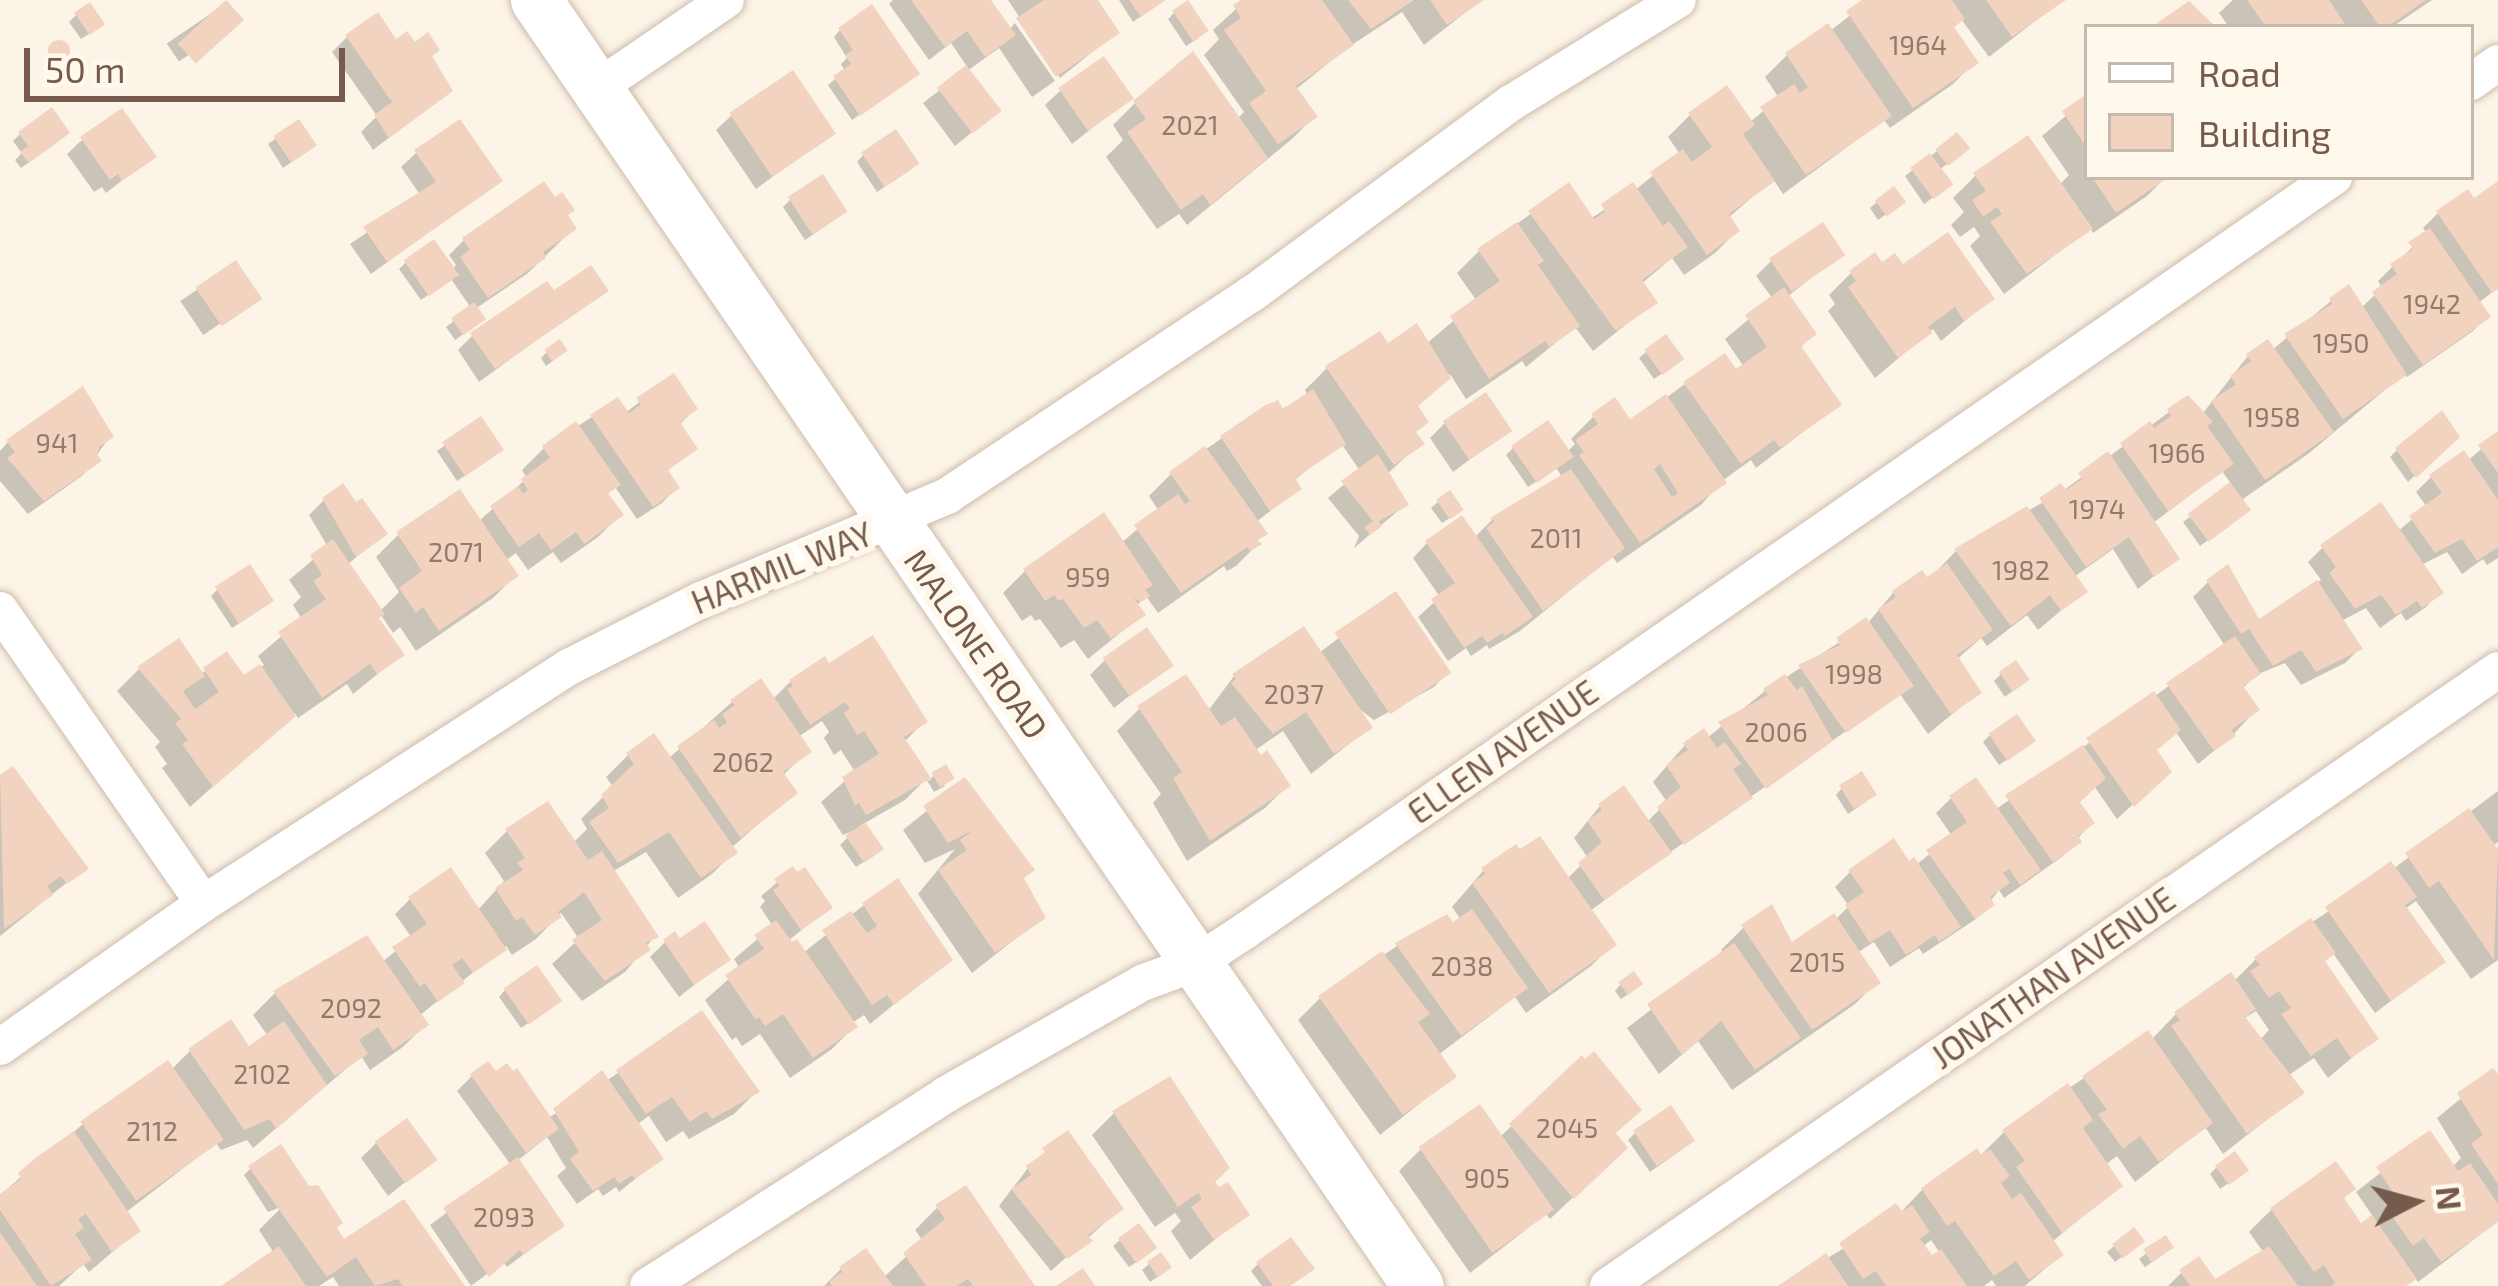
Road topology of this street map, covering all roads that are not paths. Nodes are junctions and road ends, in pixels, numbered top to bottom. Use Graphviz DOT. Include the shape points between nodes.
graph roads {
  1 [pos="536,0"];
  2 [pos="726,0"];
  3 [pos="1678,0"];
  4 [pos="597,88"];
  5 [pos="2330,180"];
  6 [pos="893,523"];
  7 [pos="0,610"];
  8 [pos="2498,670"];
  9 [pos="203,903"];
  10 [pos="1196,963"];
  11 [pos="0,1047"];
  12 [pos="648,1286"];
  13 [pos="1418,1286"];
  14 [pos="1608,1286"];
  1 -- 4 [label="street, MALONE ROAD"];
  2 -- 4 [label="street"];
  3 -- 6 [label="street, HARMIL WAY" via="1510,103 1196,331 947,496"];
  4 -- 6 [label="street, MALONE ROAD"];
  5 -- 10 [label="street, ELLEN AVENUE"];
  6 -- 9 [label="street, HARMIL WAY" via="700,600 568,667"];
  6 -- 10 [label="street, MALONE ROAD"];
  7 -- 9 [label="street"];
  8 -- 14 [label="street, JONATHAN AVENUE"];
  9 -- 11 [label="street, HARMIL WAY"];
  10 -- 12 [label="street, ELLEN AVENUE" via="1142,983 945,1095"];
  10 -- 13 [label="street, MALONE ROAD"];
}
